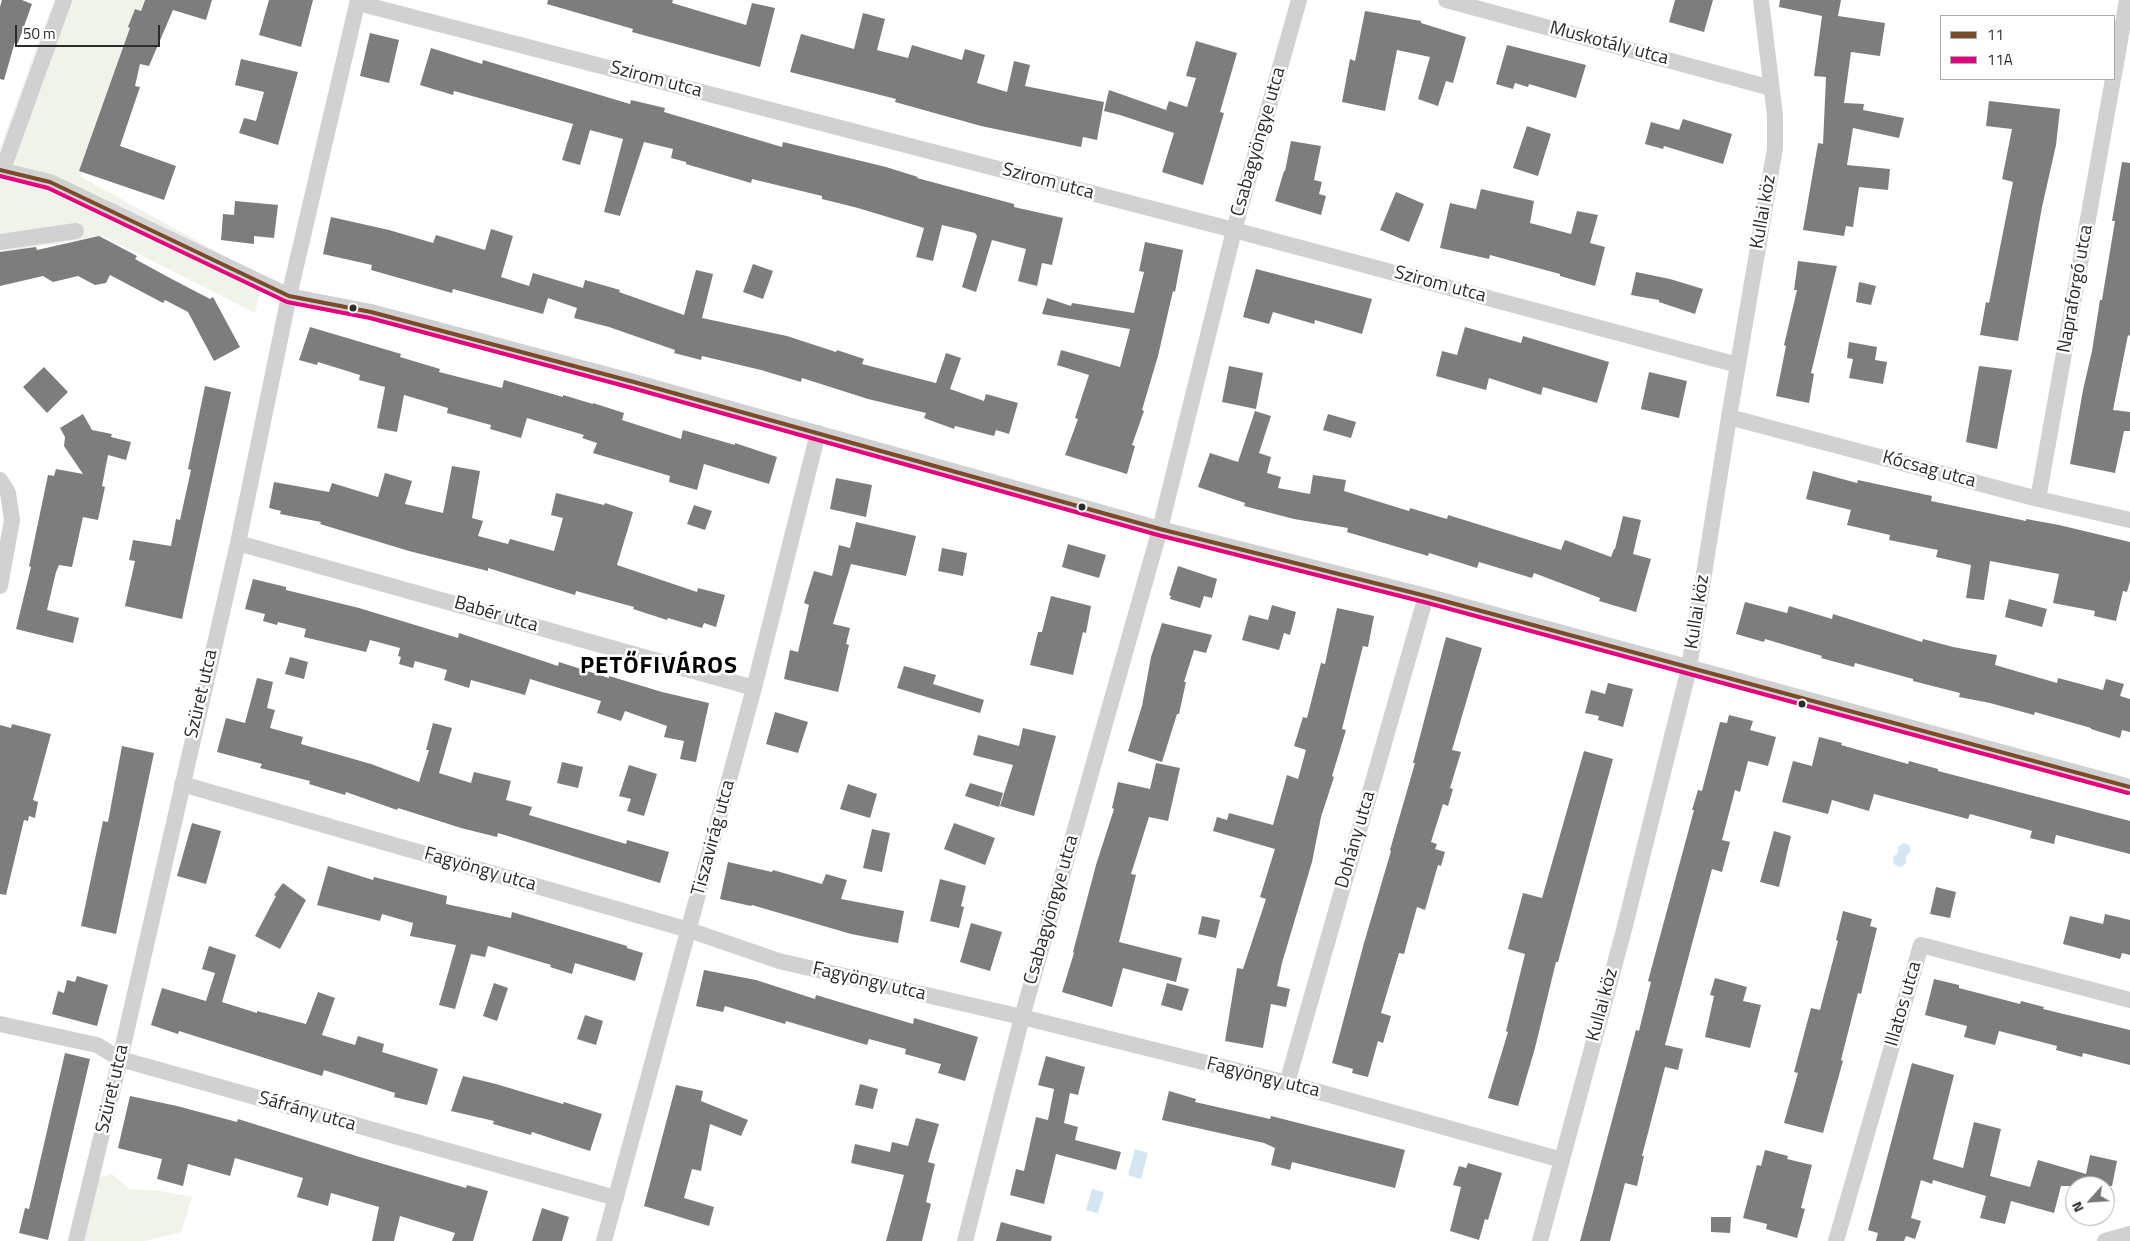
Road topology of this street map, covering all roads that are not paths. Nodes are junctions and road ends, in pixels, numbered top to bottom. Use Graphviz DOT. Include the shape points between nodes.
graph roads {
  1 [pos="64,0"];
  2 [pos="1299,0"];
  3 [pos="1446,0"];
  4 [pos="1761,0"];
  5 [pos="2127,0"];
  6 [pos="358,2"];
  7 [pos="2115,69"];
  8 [pos="2113,80"];
  9 [pos="1771,88"];
  10 [pos="2,170"];
  11 [pos="1234,230"];
  12 [pos="76,231"];
  13 [pos="0,242"];
  14 [pos="288,296"];
  15 [pos="1738,365"];
  16 [pos="1729,417"];
  17 [pos="818,434"];
  18 [pos="0,480"];
  19 [pos="2038,499"];
  20 [pos="2130,520"];
  21 [pos="1160,529"];
  22 [pos="238,543"];
  23 [pos="0,586"];
  24 [pos="1426,596"];
  25 [pos="1689,668"];
  26 [pos="754,688"];
  27 [pos="182,784"];
  28 [pos="2130,787"];
  29 [pos="689,930"];
  30 [pos="2130,1000"];
  31 [pos="1022,1017"];
  32 [pos="0,1024"];
  33 [pos="120,1059"];
  34 [pos="1286,1083"];
  35 [pos="1562,1160"];
  36 [pos="616,1198"];
  37 [pos="2130,1234"];
  38 [pos="76,1241"];
  39 [pos="604,1241"];
  40 [pos="965,1241"];
  41 [pos="1540,1241"];
  42 [pos="1836,1241"];
  43 [pos="2105,1241"];
  1 -- 10 [label="street"];
  2 -- 11 [label="street, Csabagyöngye utca"];
  3 -- 9 [label="street, Muskotály utca"];
  4 -- 9 [label="street, Kullai köz"];
  5 -- 7 [label="street"];
  6 -- 11 [label="street, Szirom utca"];
  6 -- 14 [label="street, Szüret utca"];
  8 -- 19 [label="street, Napraforgó utca"];
  9 -- 15 [label="street, Kullai köz" via="1775,115 1774,148"];
  10 -- 14 [label="street" via="50,182"];
  11 -- 15 [label="street, Szirom utca"];
  11 -- 21 [label="street, Csabagyöngye utca"];
  12 -- 13 [label="street"];
  14 -- 17 [label="street" via="371,312"];
  14 -- 22 [label="street, Szüret utca"];
  15 -- 16 [label="street, Kullai köz"];
  16 -- 19 [label="street, Kócsag utca"];
  16 -- 25 [label="street, Kullai köz"];
  17 -- 21 [label="street"];
  17 -- 26 [label="street, Tiszavirág utca"];
  18 -- 23 [label="street" via="8,493 12,520"];
  19 -- 20 [label="street, Kócsag utca"];
  21 -- 24 [label="street"];
  21 -- 31 [label="street, Csabagyöngye utca"];
  22 -- 26 [label="street, Babér utca"];
  22 -- 27 [label="street, Szüret utca"];
  24 -- 25 [label="street"];
  24 -- 34 [label="street, Dohány utca"];
  25 -- 28 [label="street"];
  25 -- 35 [label="street, Kullai köz" via="1625,926"];
  26 -- 29 [label="street, Tiszavirág utca"];
  27 -- 29 [label="street, Fagyöngy utca"];
  27 -- 33 [label="street, Szüret utca"];
  29 -- 31 [label="street, Fagyöngy utca" via="779,961"];
  29 -- 36 [label="street, Tiszavirág utca"];
  30 -- 42 [label="street, Illatos utca" via="1921,945"];
  31 -- 34 [label="street, Fagyöngy utca"];
  31 -- 40 [label="street, Csabagyöngye utca"];
  32 -- 33 [label="street, Sáfrány utca" via="97,1046"];
  33 -- 36 [label="street, Sáfrány utca"];
  33 -- 38 [label="street, Szüret utca"];
  34 -- 35 [label="street, Fagyöngy utca"];
  35 -- 41 [label="street, Kullai köz"];
  36 -- 39 [label="street, Tiszavirág utca"];
  37 -- 43 [label="street"];
}
